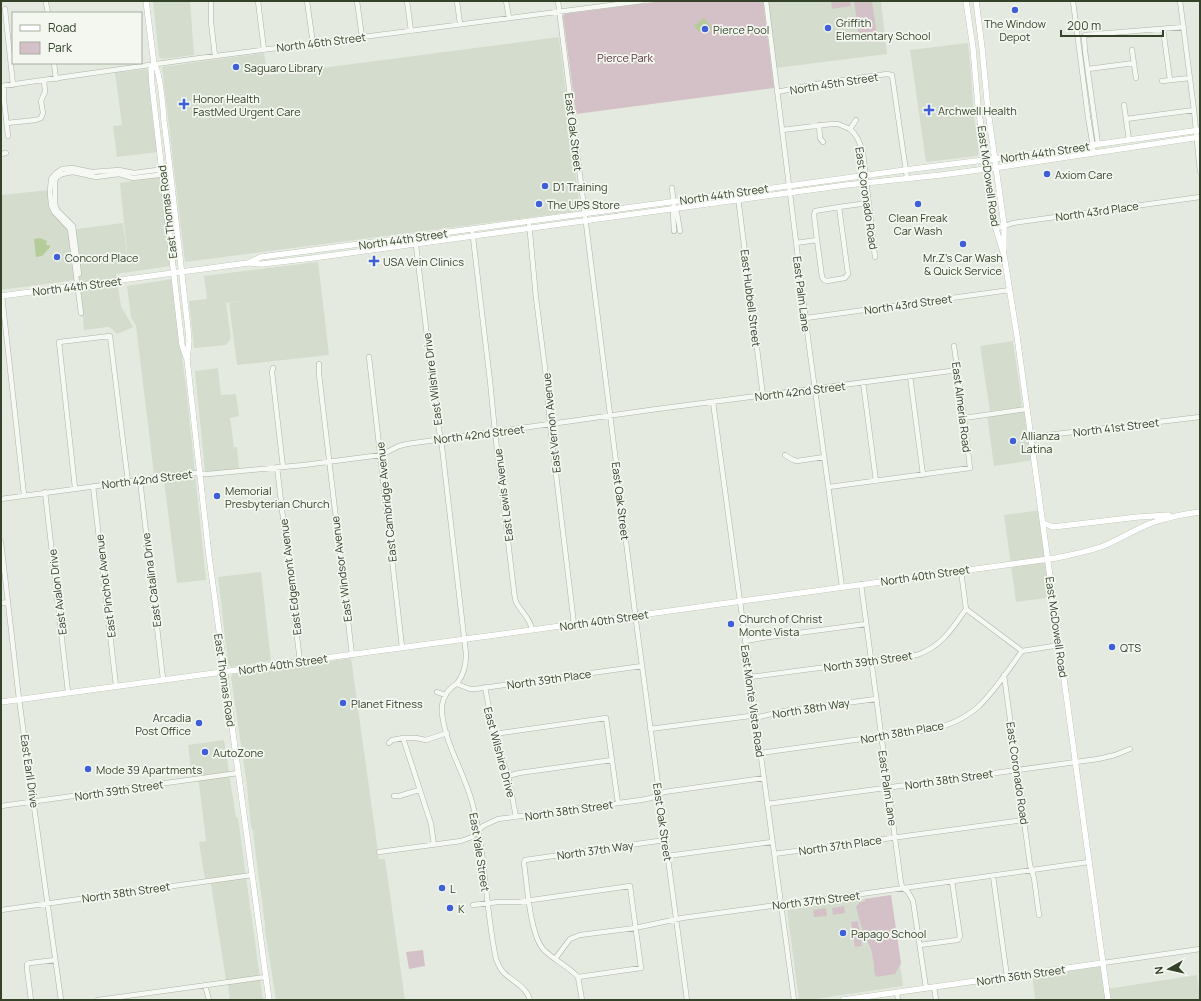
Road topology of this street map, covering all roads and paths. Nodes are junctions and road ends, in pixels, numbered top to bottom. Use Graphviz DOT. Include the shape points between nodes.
graph roads {
  1 [pos="146,1"];
  2 [pos="211,1"];
  3 [pos="258,1"];
  4 [pos="307,1"];
  5 [pos="357,1"];
  6 [pos="407,1"];
  7 [pos="457,1"];
  8 [pos="506,1"];
  9 [pos="558,1"];
  10 [pos="642,1"];
  11 [pos="766,1"];
  12 [pos="976,1"];
  13 [pos="1073,1"];
  14 [pos="1180,1"];
  15 [pos="968,2"];
  16 [pos="46,3"];
  17 [pos="610,3"];
  18 [pos="5,9"];
  19 [pos="48,12"];
  20 [pos="559,12"];
  21 [pos="509,18"];
  22 [pos="460,24"];
  23 [pos="1184,26"];
  24 [pos="1163,29"];
  25 [pos="411,31"];
  26 [pos="362,37"];
  27 [pos="313,44"];
  28 [pos="264,50"];
  29 [pos="1132,50"];
  30 [pos="216,56"];
  31 [pos="983,56"];
  32 [pos="974,58"];
  33 [pos="1134,63"];
  34 [pos="54,64"];
  35 [pos="154,64"];
  36 [pos="984,66"];
  37 [pos="975,68"];
  38 [pos="1088,69"];
  39 [pos="56,78"];
  40 [pos="1136,78"];
  41 [pos="1190,78"];
  42 [pos="44,80"];
  43 [pos="1170,80"];
  44 [pos="1162,81"];
  45 [pos="13,85"];
  46 [pos="3,86"];
  47 [pos="777,92"];
  48 [pos="1124,105"];
  49 [pos="1194,110"];
  50 [pos="1126,119"];
  51 [pos="856,120"];
  52 [pos="7,124"];
  53 [pos="819,125"];
  54 [pos="850,129"];
  55 [pos="782,130"];
  56 [pos="1198,130"];
  57 [pos="158,134"];
  58 [pos="8,136"];
  59 [pos="1198,138"];
  60 [pos="1129,140"];
  61 [pos="823,142"];
  62 [pos="1095,144"];
  63 [pos="1094,153"];
  64 [pos="995,159"];
  65 [pos="986,160"];
  66 [pos="996,168"];
  67 [pos="987,169"];
  68 [pos="905,170"];
  69 [pos="163,172"];
  70 [pos="1200,172"];
  71 [pos="171,173"];
  72 [pos="865,175"];
  73 [pos="907,178"];
  74 [pos="866,182"];
  75 [pos="789,186"];
  76 [pos="672,188"];
  77 [pos="738,193"];
  78 [pos="790,193"];
  79 [pos="1200,197"];
  80 [pos="738,200"];
  81 [pos="868,203"];
  82 [pos="674,205"];
  83 [pos="839,207"];
  84 [pos="585,213"];
  85 [pos="168,217"];
  86 [pos="586,220"];
  87 [pos="529,222"];
  88 [pos="1004,225"];
  89 [pos="472,229"];
  90 [pos="529,229"];
  91 [pos="996,229"];
  92 [pos="677,231"];
  93 [pos="473,236"];
  94 [pos="415,237"];
  95 [pos="817,240"];
  96 [pos="381,242"];
  97 [pos="796,243"];
  98 [pos="416,244"];
  99 [pos="382,249"];
  100 [pos="1004,255"];
  101 [pos="875,257"];
  102 [pos="248,263"];
  103 [pos="181,272"];
  104 [pos="174,273"];
  105 [pos="78,286"];
  106 [pos="1010,290"];
  107 [pos="1,296"];
  108 [pos="81,313"];
  109 [pos="806,318"];
  110 [pos="954,346"];
  111 [pos="369,357"];
  112 [pos="187,359"];
  113 [pos="319,364"];
  114 [pos="273,368"];
  115 [pos="958,370"];
  116 [pos="910,376"];
  117 [pos="863,382"];
  118 [pos="816,389"];
  119 [pos="763,396"];
  120 [pos="713,402"];
  121 [pos="1027,409"];
  122 [pos="610,416"];
  123 [pos="1200,417"];
  124 [pos="964,418"];
  125 [pos="550,424"];
  126 [pos="495,432"];
  127 [pos="1031,437"];
  128 [pos="440,439"];
  129 [pos="381,455"];
  130 [pos="785,455"];
  131 [pos="824,457"];
  132 [pos="329,462"];
  133 [pos="277,467"];
  134 [pos="284,467"];
  135 [pos="199,473"];
  136 [pos="923,475"];
  137 [pos="140,480"];
  138 [pos="876,481"];
  139 [pos="128,482"];
  140 [pos="93,486"];
  141 [pos="829,487"];
  142 [pos="76,488"];
  143 [pos="45,492"];
  144 [pos="24,495"];
  145 [pos="1,498"];
  146 [pos="1200,512"];
  147 [pos="1183,514"];
  148 [pos="1043,523"];
  149 [pos="1,542"];
  150 [pos="2,554"];
  151 [pos="1048,559"];
  152 [pos="961,571"];
  153 [pos="861,584"];
  154 [pos="842,586"];
  155 [pos="740,601"];
  156 [pos="8,602"];
  157 [pos="1,603"];
  158 [pos="966,608"];
  159 [pos="635,616"];
  160 [pos="574,624"];
  161 [pos="866,624"];
  162 [pos="532,630"];
  163 [pos="464,639"];
  164 [pos="745,641"];
  165 [pos="1060,646"];
  166 [pos="402,647"];
  167 [pos="1022,651"];
  168 [pos="352,655"];
  169 [pos="871,661"];
  170 [pos="300,662"];
  171 [pos="642,666"];
  172 [pos="224,672"];
  173 [pos="1004,675"];
  174 [pos="750,678"];
  175 [pos="163,679"];
  176 [pos="457,684"];
  177 [pos="116,686"];
  178 [pos="485,687"];
  179 [pos="68,692"];
  180 [pos="437,692"];
  181 [pos="445,695"];
  182 [pos="19,699"];
  183 [pos="876,699"];
  184 [pos="1,702"];
  185 [pos="755,716"];
  186 [pos="650,729"];
  187 [pos="447,733"];
  188 [pos="494,734"];
  189 [pos="881,737"];
  190 [pos="403,738"];
  191 [pos="389,743"];
  192 [pos="1130,749"];
  193 [pos="760,753"];
  194 [pos="612,760"];
  195 [pos="1075,762"];
  196 [pos="1017,770"];
  197 [pos="238,773"];
  198 [pos="508,776"];
  199 [pos="764,778"];
  200 [pos="888,787"];
  201 [pos="419,790"];
  202 [pos="659,794"];
  203 [pos="394,796"];
  204 [pos="34,801"];
  205 [pos="618,803"];
  206 [pos="767,804"];
  207 [pos="1,806"];
  208 [pos="516,817"];
  209 [pos="1024,820"];
  210 [pos="478,832"];
  211 [pos="895,838"];
  212 [pos="665,840"];
  213 [pos="772,842"];
  214 [pos="434,845"];
  215 [pos="380,852"];
  216 [pos="774,854"];
  217 [pos="668,856"];
  218 [pos="1088,862"];
  219 [pos="1032,870"];
  220 [pos="252,875"];
  221 [pos="993,876"];
  222 [pos="952,881"];
  223 [pos="903,888"];
  224 [pos="530,901"];
  225 [pos="47,903"];
  226 [pos="488,903"];
  227 [pos="473,905"];
  228 [pos="781,905"];
  229 [pos="1,910"];
  230 [pos="1039,915"];
  231 [pos="676,919"];
  232 [pos="635,928"];
  233 [pos="920,945"];
  234 [pos="1200,949"];
  235 [pos="555,959"];
  236 [pos="55,960"];
  237 [pos="1103,964"];
  238 [pos="266,977"];
  239 [pos="578,977"];
  240 [pos="1007,977"];
  241 [pos="205,985"];
  242 [pos="934,987"];
  243 [pos="926,988"];
  244 [pos="897,992"];
  245 [pos="31,1000"];
  246 [pos="60,1000"];
  247 [pos="98,1000"];
  248 [pos="209,1000"];
  249 [pos="269,1000"];
  250 [pos="530,1000"];
  251 [pos="582,1000"];
  252 [pos="687,1000"];
  253 [pos="794,1000"];
  254 [pos="842,1000"];
  255 [pos="898,1000"];
  256 [pos="936,1000"];
  257 [pos="1108,1000"];
  1 -- 35 [label="main road, East Thomas Road"];
  2 -- 30 [label="street"];
  3 -- 28 [label="street"];
  4 -- 27 [label="street"];
  5 -- 26 [label="street"];
  6 -- 25 [label="street"];
  7 -- 22 [label="street"];
  8 -- 21 [label="street"];
  9 -- 20 [label="street, East Oak Street"];
  10 -- 17 [label="street, North 46th Street"];
  11 -- 47 [label="street, East Palm Lane"];
  12 -- 31 [label="main road, East McDowell Road"];
  13 -- 62 [label="street"];
  14 -- 23 [label="street"];
  15 -- 32 [label="main road, East McDowell Road"];
  16 -- 19 [label="street"];
  17 -- 20 [label="street, North 46th Street"];
  18 -- 45 [label="street"];
  20 -- 21 [label="street, North 46th Street"];
  20 -- 84 [label="street, East Oak Street"];
  21 -- 22 [label="street, North 46th Street"];
  22 -- 25 [label="street, North 46th Street"];
  23 -- 24 [label="street"];
  23 -- 41 [label="street"];
  24 -- 38 [label="street" via="1085,35"];
  24 -- 43 [label="street"];
  25 -- 26 [label="street, North 46th Street"];
  26 -- 27 [label="street, North 46th Street"];
  27 -- 28 [label="street, North 46th Street"];
  28 -- 30 [label="street, North 46th Street"];
  29 -- 33 [label="street"];
  30 -- 35 [label="street, North 46th Street"];
  31 -- 32 [label="main road"];
  31 -- 36 [label="main road, East McDowell Road"];
  32 -- 37 [label="main road, East McDowell Road"];
  33 -- 38 [label="street"];
  33 -- 40 [label="street"];
  34 -- 39 [label="street"];
  35 -- 39 [label="street, North 46th Street"];
  35 -- 57 [label="main road, East Thomas Road" via="151,69"];
  35 -- 71 [label="main road, East Thomas Road" via="157,68"];
  36 -- 37 [label="main road"];
  36 -- 64 [label="main road, East McDowell Road"];
  37 -- 65 [label="main road, East McDowell Road"];
  38 -- 62 [label="street"];
  39 -- 42 [label="street, North 46th Street"];
  41 -- 43 [label="street"];
  41 -- 49 [label="street"];
  42 -- 45 [label="street, North 46th Street"];
  42 -- 52 [label="street" via="45,92 41,102 40,118"];
  43 -- 44 [label="street"];
  45 -- 46 [label="street, North 46th Street"];
  46 -- 52 [label="street"];
  47 -- 55 [label="street, East Palm Lane"];
  47 -- 68 [label="street, North 45th Street" via="822,83 892,75"];
  48 -- 50 [label="street"];
  49 -- 50 [label="street"];
  49 -- 56 [label="street"];
  50 -- 60 [label="street"];
  51 -- 54 [label="street"];
  52 -- 58 [label="street"];
  53 -- 54 [label="street" via="838,124"];
  53 -- 55 [label="street"];
  53 -- 61 [label="street" via="820,138"];
  54 -- 72 [label="street, East Coronado Road" via="861,144"];
  55 -- 75 [label="street, East Palm Lane"];
  56 -- 59 [label="street"];
  56 -- 60 [label="main road, North 44th Street"];
  57 -- 69 [label="main road, East Thomas Road"];
  57 -- 71 [label="main road" via="163,144 166,168"];
  59 -- 63 [label="main road, North 44th Street"];
  59 -- 70 [label="street"];
  60 -- 62 [label="main road, North 44th Street"];
  62 -- 63 [label="street"];
  62 -- 64 [label="main road, North 44th Street"];
  63 -- 66 [label="main road, North 44th Street"];
  64 -- 65 [label="main road, North 44th Street"];
  64 -- 66 [label="main road, East McDowell Road"];
  65 -- 67 [label="main road, East McDowell Road"];
  65 -- 68 [label="main road, North 44th Street"];
  66 -- 67 [label="main road, North 44th Street"];
  66 -- 88 [label="main road, East McDowell Road"];
  67 -- 73 [label="main road, North 44th Street"];
  67 -- 91 [label="main road, East McDowell Road"];
  68 -- 72 [label="main road, North 44th Street"];
  68 -- 73 [label="street"];
  69 -- 85 [label="main road, East Thomas Road"];
  69 -- 105 [label="street" via="132,178 119,174 96,177 73,172 57,177 55,204 57,210 73,226 80,278"];
  71 -- 85 [label="main road" via="168,181"];
  71 -- 103 [label="main road, East Thomas Road"];
  72 -- 74 [label="street, East Coronado Road"];
  72 -- 75 [label="main road, North 44th Street"];
  73 -- 74 [label="main road, North 44th Street"];
  74 -- 78 [label="main road, North 44th Street"];
  74 -- 81 [label="street, East Coronado Road"];
  75 -- 77 [label="main road, North 44th Street"];
  75 -- 78 [label="street, East Palm Lane"];
  76 -- 82 [label="street"];
  77 -- 80 [label="street, East Hubbell Street"];
  77 -- 82 [label="main road, North 44th Street"];
  78 -- 80 [label="main road, North 44th Street"];
  78 -- 97 [label="street, East Palm Lane"];
  79 -- 88 [label="street, North 43rd Place"];
  80 -- 82 [label="main road, North 44th Street"];
  80 -- 119 [label="street, East Hubbell Street"];
  81 -- 83 [label="street"];
  81 -- 101 [label="street, East Coronado Road"];
  82 -- 84 [label="main road, North 44th Street"];
  82 -- 86 [label="main road, North 44th Street"];
  82 -- 92 [label="street" via="677,213"];
  83 -- 95 [label="street" via="815,211"];
  83 -- 95 [label="street" via="847,277 824,280"];
  84 -- 86 [label="street, East Oak Street"];
  84 -- 87 [label="main road, North 44th Street"];
  85 -- 104 [label="main road, East Thomas Road"];
  86 -- 90 [label="main road, North 44th Street"];
  86 -- 122 [label="street, East Oak Street"];
  87 -- 89 [label="main road, North 44th Street"];
  87 -- 90 [label="street, East Vernon Avenue"];
  88 -- 91 [label="street, North 43rd Place"];
  88 -- 100 [label="main road, East McDowell Road"];
  89 -- 93 [label="street, East Lewis Avenue"];
  89 -- 94 [label="main road, North 44th Street"];
  90 -- 93 [label="main road, North 44th Street"];
  90 -- 125 [label="street, East Vernon Avenue"];
  91 -- 100 [label="main road, East McDowell Road"];
  93 -- 98 [label="main road, North 44th Street"];
  93 -- 126 [label="street, East Lewis Avenue"];
  94 -- 96 [label="main road, North 44th Street"];
  94 -- 98 [label="street, East Wilshire Drive"];
  95 -- 97 [label="street"];
  96 -- 99 [label="street"];
  96 -- 102 [label="main road, North 44th Street" via="261,257"];
  97 -- 109 [label="street, East Palm Lane"];
  98 -- 99 [label="main road, North 44th Street"];
  98 -- 128 [label="street, East Wilshire Drive"];
  99 -- 102 [label="main road, North 44th Street" via="262,264"];
  100 -- 106 [label="main road, East McDowell Road"];
  102 -- 103 [label="main road, North 44th Street"];
  103 -- 104 [label="main road, North 44th Street"];
  103 -- 112 [label="main road, East Thomas Road" via="189,341"];
  104 -- 105 [label="main road, North 44th Street"];
  104 -- 112 [label="main road, East Thomas Road" via="182,345"];
  105 -- 107 [label="main road, North 44th Street"];
  105 -- 108 [label="street"];
  106 -- 109 [label="street, North 43rd Street"];
  106 -- 121 [label="main road, East McDowell Road"];
  107 -- 144 [label="street"];
  109 -- 118 [label="street, East Palm Lane"];
  110 -- 115 [label="street, East Almeria Road"];
  111 -- 129 [label="street, East Cambridge Avenue"];
  112 -- 135 [label="main road, East Thomas Road"];
  113 -- 132 [label="street, East Windsor Avenue"];
  114 -- 134 [label="street"];
  115 -- 116 [label="street, North 42nd Street"];
  115 -- 124 [label="street, East Almeria Road"];
  116 -- 117 [label="street, North 42nd Street"];
  116 -- 136 [label="street"];
  117 -- 118 [label="street, North 42nd Street"];
  117 -- 138 [label="street"];
  118 -- 119 [label="street, North 42nd Street"];
  118 -- 131 [label="street, East Palm Lane"];
  119 -- 120 [label="street, North 42nd Street"];
  120 -- 122 [label="street, North 42nd Street"];
  120 -- 155 [label="street, East Monte Vista Road"];
  121 -- 124 [label="street"];
  121 -- 127 [label="main road, East McDowell Road"];
  122 -- 125 [label="street, North 42nd Street"];
  122 -- 159 [label="street, East Oak Street"];
  123 -- 127 [label="street, North 41st Street"];
  124 -- 136 [label="street, East Almeria Road" via="970,468"];
  125 -- 126 [label="street, North 42nd Street"];
  125 -- 160 [label="street, East Vernon Avenue"];
  126 -- 128 [label="street, North 42nd Street"];
  126 -- 162 [label="street, East Lewis Avenue" via="512,583 516,601"];
  127 -- 148 [label="main road, East McDowell Road"];
  128 -- 129 [label="street, North 42nd Street" via="399,446"];
  128 -- 163 [label="street, East Wilshire Drive"];
  129 -- 132 [label="street, North 42nd Street"];
  129 -- 166 [label="street, East Cambridge Avenue"];
  130 -- 131 [label="street" via="797,461"];
  131 -- 141 [label="street, East Palm Lane"];
  132 -- 134 [label="street, North 42nd Street"];
  132 -- 168 [label="street, East Windsor Avenue"];
  133 -- 134 [label="street, North 42nd Street"];
  133 -- 135 [label="street, North 42nd Street"];
  133 -- 170 [label="street, East Edgemont Avenue"];
  135 -- 137 [label="street, North 42nd Street"];
  135 -- 172 [label="main road, East Thomas Road"];
  136 -- 138 [label="street"];
  137 -- 139 [label="street, North 42nd Street"];
  137 -- 175 [label="street, East Catalina Drive"];
  138 -- 141 [label="street"];
  139 -- 140 [label="street, North 42nd Street"];
  139 -- 142 [label="street" via="110,336 59,342"];
  140 -- 142 [label="street, North 42nd Street"];
  140 -- 177 [label="street, East Pinchot Avenue"];
  141 -- 154 [label="street, East Palm Lane"];
  142 -- 143 [label="street, North 42nd Street"];
  143 -- 144 [label="street, North 42nd Street"];
  143 -- 179 [label="street, East Avalon Drive"];
  144 -- 145 [label="street, North 42nd Street"];
  146 -- 147 [label="main road, North 40th Street"];
  147 -- 148 [label="main road" via="1053,527"];
  147 -- 151 [label="main road, North 40th Street" via="1149,524 1097,548"];
  148 -- 151 [label="main road, East McDowell Road"];
  149 -- 150 [label="street, East Earll Drive"];
  150 -- 156 [label="street, East Earll Drive"];
  151 -- 152 [label="main road, North 40th Street"];
  151 -- 165 [label="main road, East McDowell Road"];
  152 -- 153 [label="main road, North 40th Street"];
  152 -- 158 [label="street"];
  153 -- 154 [label="main road, North 40th Street"];
  153 -- 161 [label="street, East Palm Lane"];
  154 -- 155 [label="main road, North 40th Street"];
  155 -- 159 [label="main road, North 40th Street"];
  155 -- 164 [label="street, East Monte Vista Road"];
  156 -- 157 [label="street"];
  156 -- 182 [label="street, East Earll Drive"];
  158 -- 167 [label="street"];
  158 -- 169 [label="street, North 39th Street" via="950,633 935,647 907,657"];
  159 -- 160 [label="main road, North 40th Street"];
  159 -- 171 [label="street, East Oak Street"];
  160 -- 162 [label="main road, North 40th Street"];
  161 -- 164 [label="street"];
  161 -- 169 [label="street, East Palm Lane"];
  162 -- 163 [label="main road, North 40th Street"];
  163 -- 166 [label="main road, North 40th Street"];
  163 -- 176 [label="street" via="466,666"];
  164 -- 174 [label="street, East Monte Vista Road"];
  165 -- 167 [label="street"];
  165 -- 195 [label="main road, East McDowell Road"];
  166 -- 168 [label="main road, North 40th Street"];
  167 -- 173 [label="street, North 38th Place"];
  168 -- 170 [label="main road, North 40th Street"];
  169 -- 174 [label="street, North 39th Street"];
  169 -- 183 [label="street, East Palm Lane"];
  170 -- 172 [label="main road, North 40th Street"];
  171 -- 178 [label="street, North 39th Place"];
  171 -- 186 [label="street, East Oak Street"];
  172 -- 175 [label="main road, North 40th Street"];
  172 -- 197 [label="main road, East Thomas Road"];
  173 -- 189 [label="street, North 38th Place" via="978,707 955,721 937,729"];
  173 -- 196 [label="street, East Coronado Road"];
  174 -- 185 [label="street, East Monte Vista Road"];
  175 -- 177 [label="main road, North 40th Street"];
  176 -- 178 [label="street, North 39th Place" via="470,688"];
  176 -- 181 [label="street"];
  177 -- 179 [label="main road, North 40th Street"];
  178 -- 188 [label="street, East Wilshire Drive"];
  179 -- 182 [label="main road, North 40th Street"];
  180 -- 181 [label="street"];
  181 -- 187 [label="street, East Yale Street" via="442,713"];
  182 -- 184 [label="main road, North 40th Street"];
  182 -- 204 [label="street, East Earll Drive"];
  183 -- 185 [label="street, North 38th Way"];
  183 -- 189 [label="street, East Palm Lane"];
  185 -- 186 [label="street, North 38th Way"];
  185 -- 193 [label="street, East Monte Vista Road"];
  186 -- 202 [label="street, East Oak Street"];
  187 -- 190 [label="street" via="426,740"];
  187 -- 210 [label="street, East Yale Street" via="472,802"];
  188 -- 194 [label="street" via="606,718"];
  188 -- 198 [label="street, East Wilshire Drive"];
  189 -- 193 [label="street, North 38th Place"];
  189 -- 200 [label="street, East Palm Lane"];
  190 -- 191 [label="street"];
  190 -- 201 [label="street"];
  192 -- 195 [label="street, North 38th Street" via="1106,758"];
  193 -- 199 [label="street, East Monte Vista Road"];
  194 -- 198 [label="street"];
  194 -- 205 [label="street"];
  195 -- 196 [label="street, North 38th Street"];
  195 -- 218 [label="main road, East McDowell Road"];
  196 -- 200 [label="street, North 38th Street"];
  196 -- 209 [label="street, East Coronado Road"];
  197 -- 204 [label="street, North 39th Street"];
  197 -- 220 [label="main road, East Thomas Road"];
  198 -- 208 [label="street, East Wilshire Drive"];
  199 -- 202 [label="street, North 38th Street"];
  199 -- 206 [label="street, East Monte Vista Road"];
  200 -- 206 [label="street, North 38th Street"];
  200 -- 211 [label="street, East Palm Lane"];
  201 -- 203 [label="street"];
  201 -- 214 [label="street" via="431,824"];
  202 -- 205 [label="street, North 38th Street" via="645,800"];
  202 -- 212 [label="street, East Oak Street"];
  204 -- 207 [label="street, North 39th Street"];
  204 -- 225 [label="street, East Earll Drive"];
  205 -- 208 [label="street, North 38th Street"];
  206 -- 213 [label="street, East Monte Vista Road"];
  208 -- 210 [label="street, North 38th Street" via="493,821"];
  209 -- 211 [label="street, North 37th Place"];
  209 -- 219 [label="street, East Coronado Road"];
  210 -- 214 [label="street, North 38th Street" via="461,841"];
  210 -- 226 [label="street, East Yale Street"];
  211 -- 216 [label="street, North 37th Place"];
  211 -- 223 [label="street, East Palm Lane"];
  212 -- 217 [label="street, East Oak Street"];
  212 -- 224 [label="street, North 37th Way" via="525,860"];
  213 -- 216 [label="street, East Monte Vista Road"];
  213 -- 217 [label="street"];
  214 -- 215 [label="street, North 38th Street"];
  216 -- 228 [label="street, East Monte Vista Road"];
  217 -- 231 [label="street, East Oak Street"];
  218 -- 219 [label="street, North 37th Street"];
  218 -- 237 [label="main road, East McDowell Road"];
  219 -- 221 [label="street, North 37th Street"];
  219 -- 230 [label="street"];
  220 -- 225 [label="street, North 38th Street"];
  220 -- 238 [label="main road, East Thomas Road"];
  221 -- 222 [label="street, North 37th Street"];
  221 -- 240 [label="street"];
  222 -- 223 [label="street, North 37th Street"];
  222 -- 233 [label="street" via="959,939"];
  223 -- 228 [label="street, North 37th Street"];
  223 -- 233 [label="street, East Palm Lane" via="913,901"];
  224 -- 226 [label="street"];
  224 -- 232 [label="street" via="630,886"];
  224 -- 235 [label="street" via="537,941"];
  225 -- 229 [label="street, North 38th Street"];
  225 -- 236 [label="street, East Earll Drive"];
  226 -- 227 [label="street"];
  226 -- 250 [label="street, East Yale Street" via="497,963 504,973 524,989"];
  228 -- 231 [label="street, North 37th Street"];
  228 -- 253 [label="street, East Monte Vista Road"];
  231 -- 232 [label="street, North 37th Street"];
  231 -- 252 [label="street, East Oak Street"];
  232 -- 235 [label="street, North 37th Street" via="575,936"];
  232 -- 239 [label="street" via="641,968"];
  233 -- 243 [label="street, East Palm Lane"];
  234 -- 237 [label="street, North 36th Street"];
  235 -- 239 [label="street"];
  236 -- 245 [label="street" via="28,964"];
  236 -- 246 [label="street, East Earll Drive"];
  237 -- 240 [label="main road, North 36th Street"];
  237 -- 257 [label="main road, East McDowell Road"];
  238 -- 241 [label="street"];
  238 -- 249 [label="main road, East Thomas Road"];
  239 -- 251 [label="street"];
  240 -- 242 [label="main road, North 36th Street"];
  241 -- 247 [label="street"];
  241 -- 248 [label="street"];
  242 -- 243 [label="main road, North 36th Street"];
  242 -- 256 [label="street"];
  243 -- 244 [label="main road, North 36th Street"];
  244 -- 254 [label="main road, North 36th Street"];
  244 -- 255 [label="street"];
}
